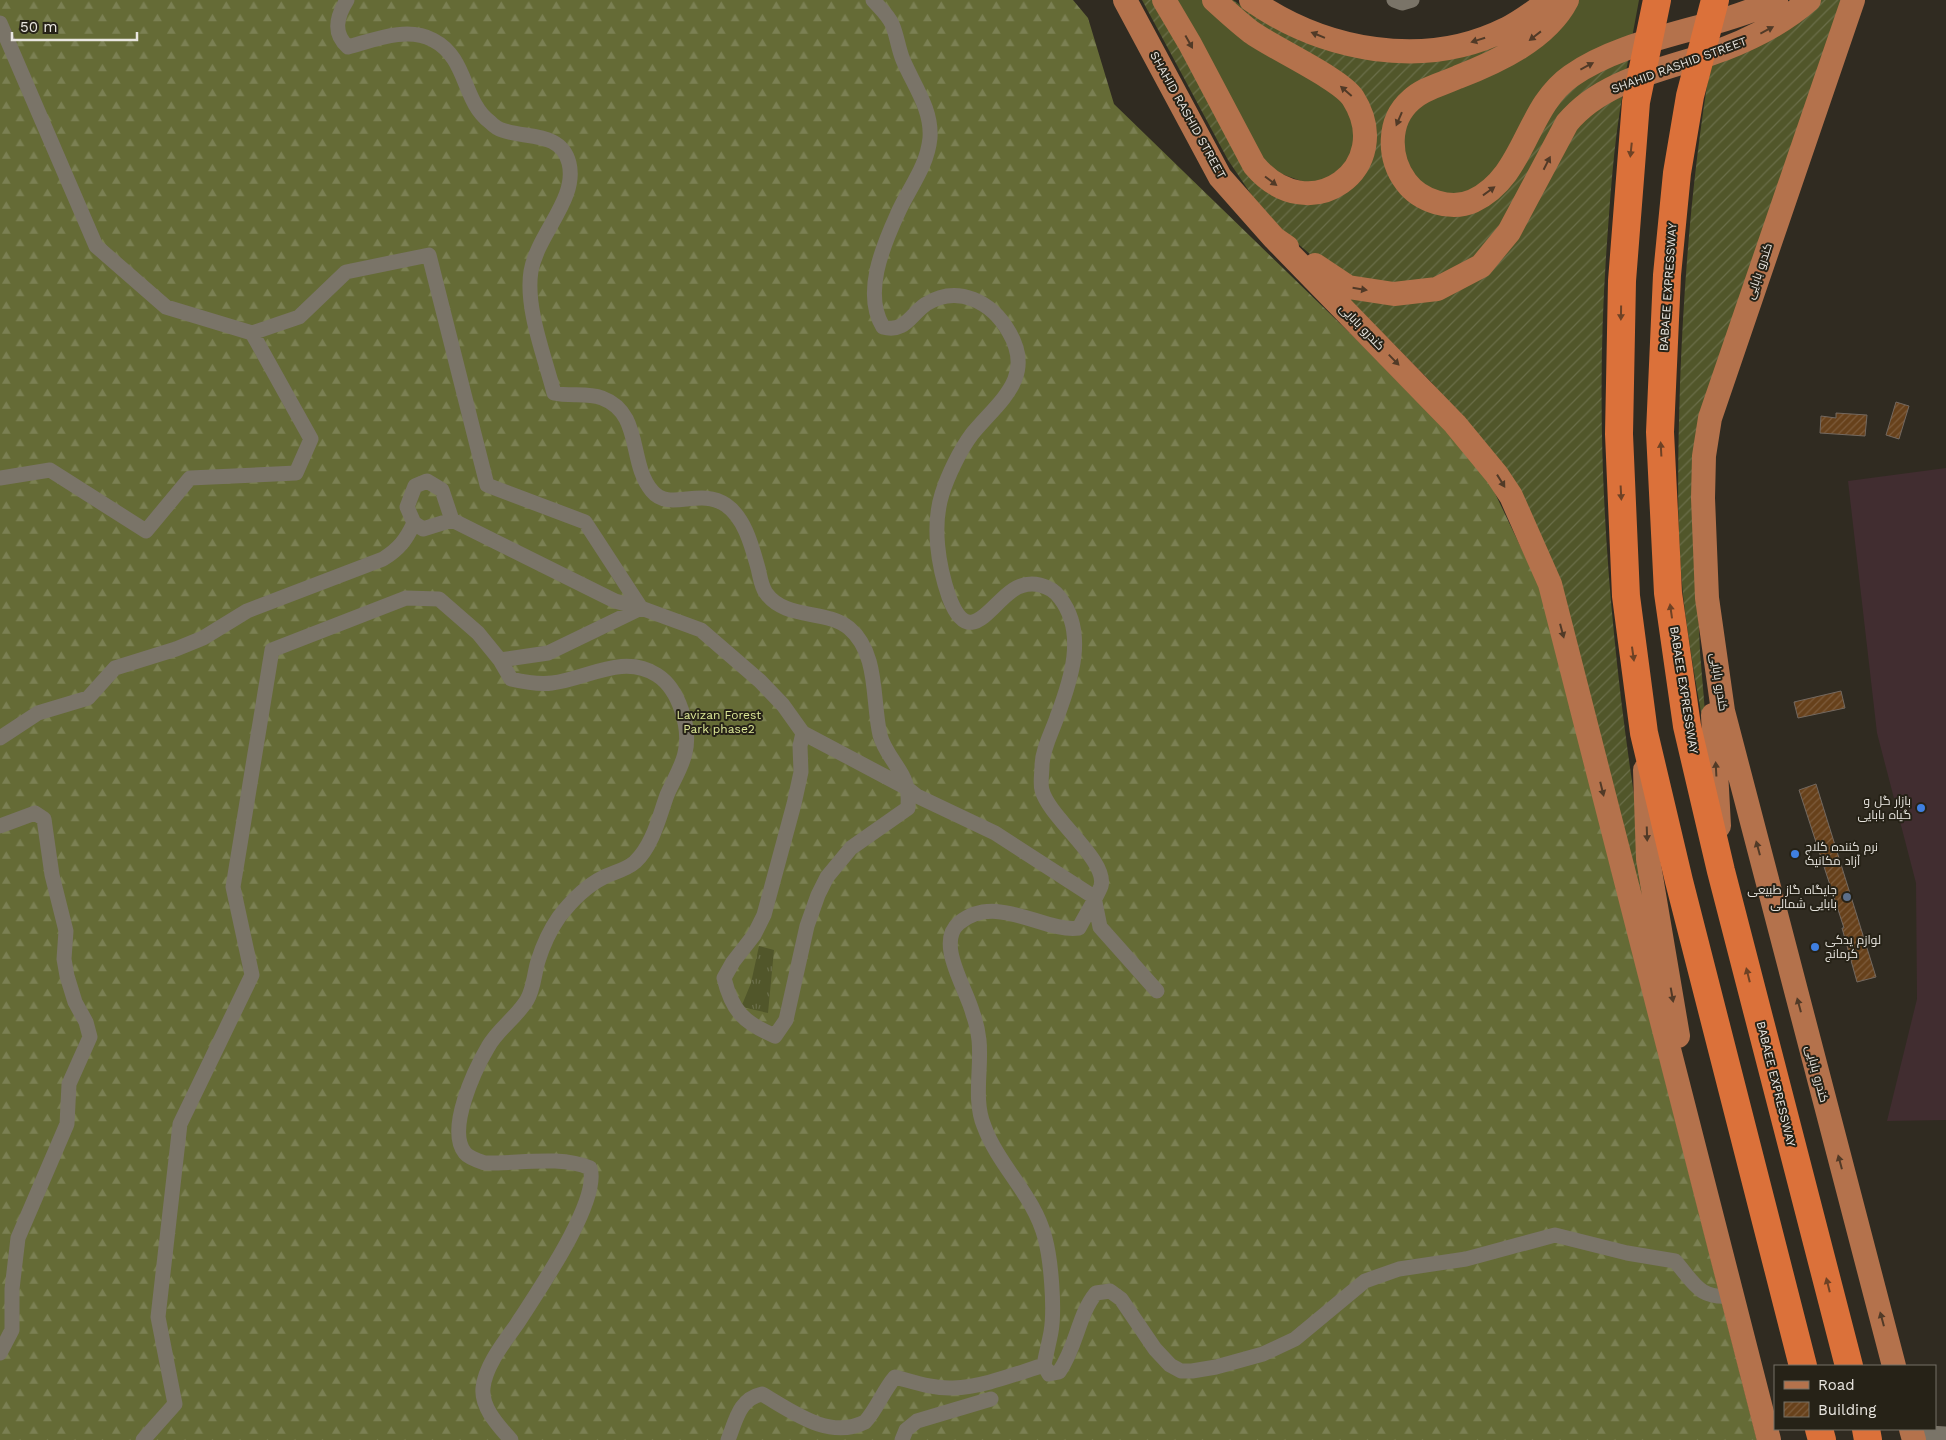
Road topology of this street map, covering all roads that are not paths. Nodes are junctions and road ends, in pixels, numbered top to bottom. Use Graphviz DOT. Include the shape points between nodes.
graph roads {
  1 [pos="347,0"];
  2 [pos="873,0"];
  3 [pos="1124,0"];
  4 [pos="1164,0"];
  5 [pos="1214,0"];
  6 [pos="1251,0"];
  7 [pos="1394,0"];
  8 [pos="1412,0"];
  9 [pos="1550,0"];
  10 [pos="1567,0"];
  11 [pos="1776,0"];
  12 [pos="1809,0"];
  13 [pos="1854,0"];
  14 [pos="1714,3"];
  15 [pos="1655,8"];
  16 [pos="0,23"];
  17 [pos="1274,238"];
  18 [pos="252,333"];
  19 [pos="0,478"];
  20 [pos="452,520"];
  21 [pos="414,523"];
  22 [pos="1707,598"];
  23 [pos="641,608"];
  24 [pos="500,660"];
  25 [pos="803,733"];
  26 [pos="1644,733"];
  27 [pos="0,738"];
  28 [pos="907,788"];
  29 [pos="0,826"];
  30 [pos="1721,870"];
  31 [pos="1094,898"];
  32 [pos="1156,991"];
  33 [pos="1690,1138"];
  34 [pos="1732,1296"];
  35 [pos="0,1353"];
  36 [pos="1044,1365"];
  37 [pos="1803,1365"];
  38 [pos="1849,1365"];
  39 [pos="1894,1365"];
  40 [pos="990,1399"];
  41 [pos="1912,1434"];
  42 [pos="1946,1434"];
  43 [pos="143,1440"];
  44 [pos="512,1440"];
  45 [pos="728,1440"];
  46 [pos="902,1440"];
  47 [pos="1769,1440"];
  1 -- 28 [label="street" via="340,12 337,28 340,40 348,47 400,35 432,39 448,50 459,65 482,116 501,130 544,138 560,146 568,161 571,179 565,199 534,255 530,298 554,393 565,396 585,394 610,402 625,414 651,491 670,502 703,497 718,499 741,521 767,595 805,615 835,620 849,628 862,648 872,674 880,736"];
  2 -- 31 [label="street" via="892,23 897,45 929,119 930,139 918,179 897,214 879,267 873,297 876,317 883,327 892,330 902,326 937,298 969,297 985,304 1011,334 1017,353 1015,380 1003,401 971,436 946,486 936,519 938,547 949,595 964,621 975,622 987,616 1014,590 1030,583 1046,587 1059,597 1069,613 1075,637 1074,662 1042,762 1042,790 1053,811 1100,872 1101,885"];
  3 -- 17 [label="main road, SHAHID RASHID STREET" via="1220,177"];
  4 -- 5 [label="main road, one-way" via="1254,165 1263,175 1282,188 1301,193 1323,191 1338,185 1360,161 1364,138 1363,122 1351,95 1252,32"];
  9 -- 6 [label="main road, one-way" via="1488,37 1450,48 1413,52 1331,40 1284,20"];
  7 -- 8 [label="street" via="1402,4"];
  10 -- 11 [label="main road, one-way" via="1548,25 1530,40 1494,62 1410,100 1400,113 1391,139 1398,172 1417,194 1457,205 1488,194 1508,172 1546,100 1571,75 1620,51 1731,18"];
  17 -- 12 [label="main road, SHAHID RASHID STREET, one-way" via="1348,286 1394,294 1437,289 1481,266 1503,239 1530,195 1567,123 1589,103 1614,86 1756,36 1788,18"];
  13 -- 22 [label="main road, کندرو بابایی" via="1710,418 1703,490"];
  30 -- 14 [label="highway, BABAEE EXPRESSWAY, one-way" via="1687,726 1668,593 1660,432 1667,274 1678,173 1690,96"];
  15 -- 26 [label="highway, one-way" via="1636,102 1628,187 1622,281 1619,434 1626,596"];
  16 -- 18 [label="street" via="96,246 166,307"];
  17 -- 33 [label="main road, کندرو بابایی, one-way" via="1455,424 1497,474 1523,521 1552,593"];
  18 -- 19 [label="street" via="311,439 296,473 190,478 146,531 50,470"];
  18 -- 23 [label="street" via="299,317 346,272 428,254 487,485 586,522"];
  20 -- 21 [label="street" via="423,530"];
  20 -- 21 [label="street" via="442,490 428,481 415,486 407,507"];
  20 -- 23 [label="street" via="615,601"];
  21 -- 27 [label="street" via="406,541 383,559 247,611 185,646 115,668 88,698 38,713"];
  30 -- 22 [label="main road, one-way"];
  39 -- 22 [label="main road, کندرو بابایی, one-way" via="1736,765 1723,711"];
  23 -- 24 [label="street" via="548,653"];
  23 -- 25 [label="street" via="701,630 760,681"];
  24 -- 43 [label="street" via="478,633 439,598 406,598 272,650 233,886 252,975 180,1124 158,1317 175,1404"];
  24 -- 44 [label="street" via="511,679 538,684 626,665 644,668 658,675 674,694 686,739 685,756 642,853 624,870 606,876 580,893 558,918 544,945 527,999 488,1046 457,1130 466,1154 475,1160 485,1163 579,1163 590,1168 592,1176 587,1199 570,1236 498,1354 483,1387 485,1403 493,1418"];
  25 -- 28 [label="street"];
  25 -- 28 [label="street" via="801,772 764,915 724,978 729,999 743,1018 758,1029 775,1036 786,1020 807,926 827,877 851,848 908,808"];
  26 -- 33 [label="main road, one-way" via="1648,859 1675,1011"];
  26 -- 37 [label="highway"];
  28 -- 31 [label="street" via="917,796 996,833"];
  29 -- 35 [label="street" via="35,812 44,818 52,875 66,931 64,959 67,976 90,1037 69,1084 67,1124 18,1238 12,1288 12,1330"];
  38 -- 30 [label="highway, BABAEE EXPRESSWAY, one-way"];
  31 -- 32 [label="street" via="1100,927"];
  31 -- 36 [label="street" via="1079,928 1069,930 1022,914 986,912 959,923 950,934 950,950 973,1012 979,1040 983,1124 996,1153 1036,1211 1046,1239 1052,1309"];
  33 -- 34 [label="main road, کندرو بابایی"];
  34 -- 36 [label="street" via="1713,1298 1701,1291 1675,1260 1627,1253 1555,1235 1466,1259 1399,1269 1365,1281 1296,1339 1263,1354 1192,1371 1181,1371 1170,1365 1155,1349 1121,1299 1110,1291 1096,1292 1088,1302 1070,1357 1060,1372 1049,1374"];
  34 -- 47 [label="main road, کندرو بابایی"];
  36 -- 45 [label="street" via="954,1388 895,1377 865,1422 855,1431 840,1436 812,1431 762,1394 753,1396 744,1403"];
  40 -- 46 [label="street" via="917,1421 906,1430"];
  41 -- 42 [label="street"];
}
